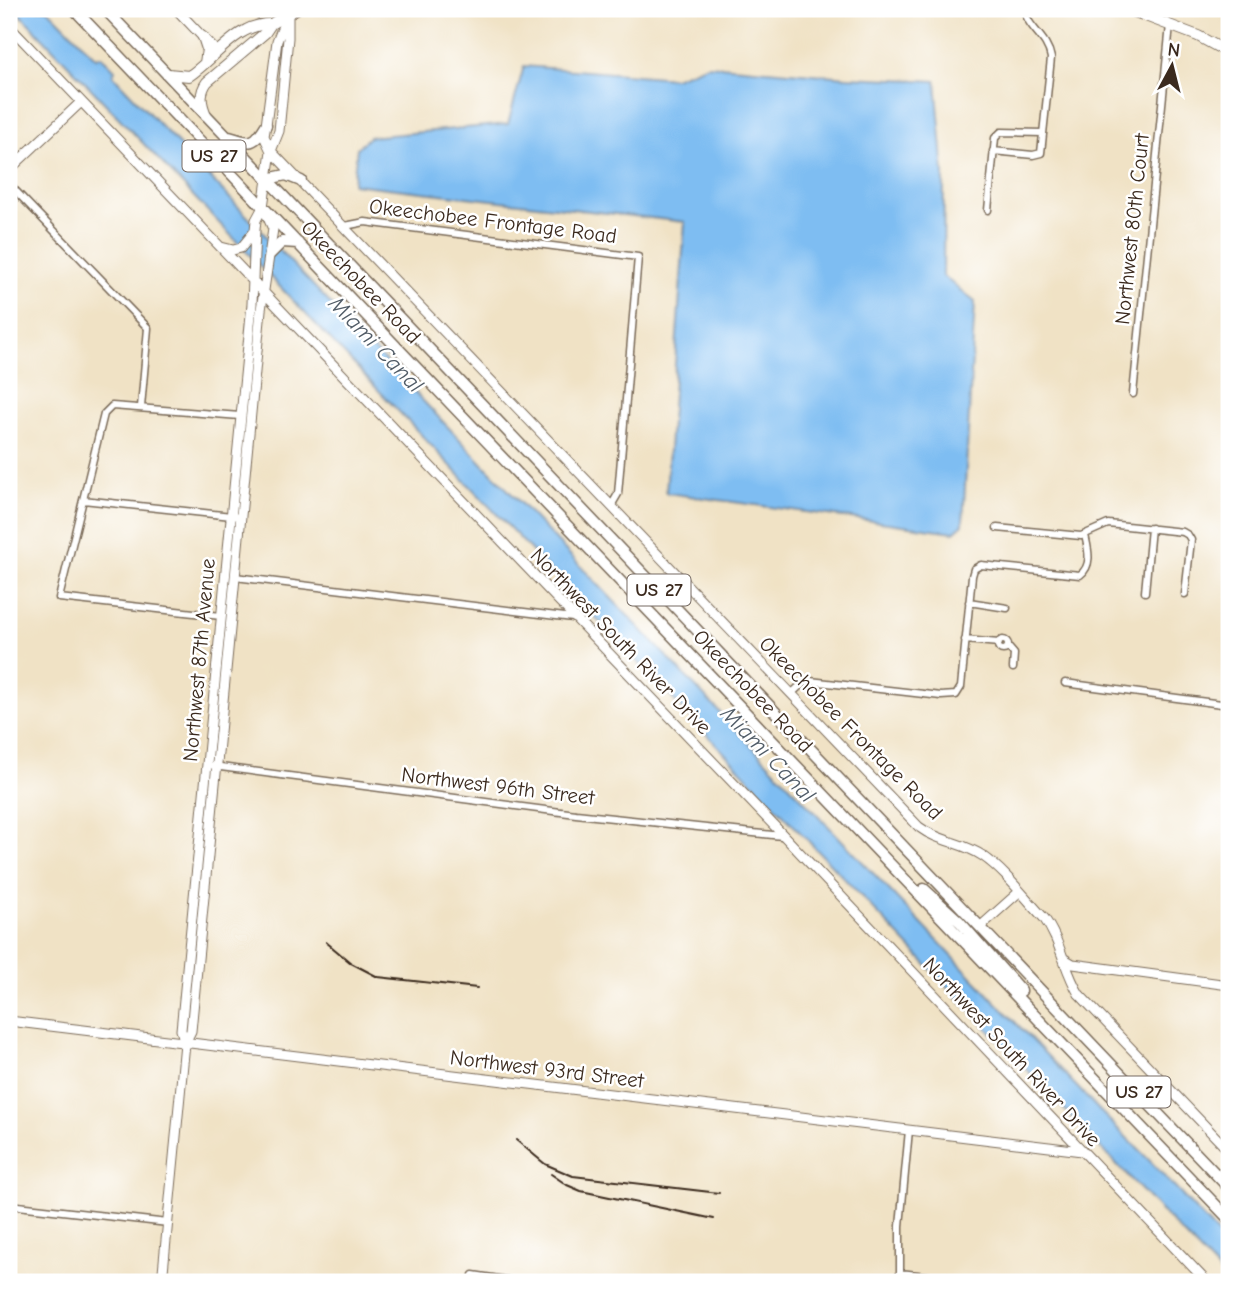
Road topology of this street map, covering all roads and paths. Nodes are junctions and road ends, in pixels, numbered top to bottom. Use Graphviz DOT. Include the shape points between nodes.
graph roads {
  1 [pos="74,9"];
  2 [pos="105,9"];
  3 [pos="176,9"];
  4 [pos="1024,9"];
  5 [pos="1127,9"];
  6 [pos="291,10"];
  7 [pos="271,24"];
  8 [pos="1170,25"];
  9 [pos="9,26"];
  10 [pos="204,37"];
  11 [pos="257,39"];
  12 [pos="276,47"];
  13 [pos="217,52"];
  14 [pos="242,52"];
  15 [pos="1229,53"];
  16 [pos="274,61"];
  17 [pos="204,63"];
  18 [pos="168,74"];
  19 [pos="283,93"];
  20 [pos="80,102"];
  21 [pos="206,116"];
  22 [pos="266,124"];
  23 [pos="1043,133"];
  24 [pos="226,136"];
  25 [pos="271,151"];
  26 [pos="993,151"];
  27 [pos="9,170"];
  28 [pos="267,179"];
  29 [pos="300,181"];
  30 [pos="9,184"];
  31 [pos="263,207"];
  32 [pos="988,210"];
  33 [pos="255,225"];
  34 [pos="345,226"];
  35 [pos="275,242"];
  36 [pos="298,243"];
  37 [pos="220,247"];
  38 [pos="270,254"];
  39 [pos="253,281"];
  40 [pos="264,292"];
  41 [pos="282,311"];
  42 [pos="260,317"];
  43 [pos="1133,394"];
  44 [pos="141,407"];
  45 [pos="240,416"];
  46 [pos="83,500"];
  47 [pos="611,506"];
  48 [pos="236,516"];
  49 [pos="997,528"];
  50 [pos="1151,528"];
  51 [pos="1085,535"];
  52 [pos="235,577"];
  53 [pos="1145,592"];
  54 [pos="1185,594"];
  55 [pos="969,601"];
  56 [pos="1007,608"];
  57 [pos="221,616"];
  58 [pos="573,618"];
  59 [pos="965,640"];
  60 [pos="1013,668"];
  61 [pos="1065,683"];
  62 [pos="791,694"];
  63 [pos="1229,705"];
  64 [pos="212,766"];
  65 [pos="784,836"];
  66 [pos="871,842"];
  67 [pos="1019,892"];
  68 [pos="960,922"];
  69 [pos="981,926"];
  70 [pos="986,950"];
  71 [pos="1062,957"];
  72 [pos="1089,967"];
  73 [pos="1229,985"];
  74 [pos="1074,986"];
  75 [pos="9,1021"];
  76 [pos="185,1043"];
  77 [pos="1068,1047"];
  78 [pos="909,1130"];
  79 [pos="1082,1151"];
  80 [pos="1229,1151"];
  81 [pos="1229,1188"];
  82 [pos="9,1205"];
  83 [pos="1229,1219"];
  84 [pos="168,1223"];
  85 [pos="901,1273"];
  86 [pos="473,1275"];
  87 [pos="162,1282"];
  88 [pos="520,1282"];
  89 [pos="900,1282"];
  90 [pos="978,1282"];
  91 [pos="1207,1282"];
  1 -- 31 [label="highway, Okeechobee Road / US 27"];
  2 -- 18 [label="highway, Okeechobee Road / US 27"];
  3 -- 10 [label="street"];
  4 -- 23 [label="street" via="1048,45 1051,58"];
  5 -- 8 [label="main road"];
  6 -- 7 [label="main road"];
  6 -- 12 [label="street"];
  6 -- 19 [label="street"];
  7 -- 11 [label="main road"];
  7 -- 13 [label="main road" via="251,27"];
  8 -- 15 [label="main road"];
  8 -- 43 [label="street, Northwest 80th Court"];
  9 -- 20 [label="street, Northwest South River Drive"];
  10 -- 13 [label="street"];
  10 -- 17 [label="main road"];
  11 -- 12 [label="street" via="267,38"];
  11 -- 14 [label="main road"];
  12 -- 16 [label="street"];
  13 -- 14 [label="main road"];
  13 -- 17 [label="main road"];
  14 -- 21 [label="main road" via="203,87"];
  16 -- 19 [label="street" via="276,83"];
  16 -- 22 [label="street"];
  17 -- 18 [label="main road" via="189,76"];
  18 -- 21 [label="highway, Okeechobee Road / US 27"];
  19 -- 25 [label="street" via="279,131"];
  20 -- 27 [label="street"];
  20 -- 37 [label="street, Northwest South River Drive"];
  21 -- 24 [label="highway, Okeechobee Road / US 27"];
  22 -- 24 [label="highway" via="252,141"];
  22 -- 25 [label="street" via="264,136"];
  23 -- 26 [label="street" via="998,133"];
  23 -- 26 [label="street" via="1041,153"];
  24 -- 28 [label="highway, Okeechobee Road / US 27"];
  25 -- 28 [label="street"];
  25 -- 29 [label="street, Okeechobee Frontage Road"];
  26 -- 32 [label="street"];
  28 -- 29 [label="highway" via="286,175"];
  28 -- 31 [label="street"];
  28 -- 69 [label="highway, Okeechobee Road / US 27"];
  29 -- 34 [label="street, Okeechobee Frontage Road"];
  30 -- 44 [label="street" via="148,328"];
  31 -- 33 [label="street"];
  31 -- 35 [label="street"];
  31 -- 36 [label="highway, Okeechobee Road / US 27"];
  33 -- 37 [label="street" via="241,248"];
  33 -- 39 [label="street, Northwest 87th Avenue"];
  34 -- 47 [label="street, Okeechobee Frontage Road"];
  34 -- 47 [label="street, Okeechobee Frontage Road" via="365,222 638,257 618,494"];
  35 -- 36 [label="highway"];
  35 -- 38 [label="highway"];
  36 -- 66 [label="highway, Okeechobee Road / US 27"];
  37 -- 39 [label="street, Northwest South River Drive"];
  38 -- 40 [label="street, Northwest 87th Avenue"];
  39 -- 40 [label="street, Northwest South River Drive"];
  39 -- 45 [label="street, Northwest 87th Avenue"];
  40 -- 41 [label="street, Northwest South River Drive"];
  40 -- 42 [label="street, Northwest 87th Avenue"];
  41 -- 42 [label="street" via="270,310"];
  41 -- 58 [label="street, Northwest South River Drive"];
  42 -- 48 [label="street, Northwest 87th Avenue"];
  44 -- 45 [label="street"];
  44 -- 46 [label="street" via="113,406 104,414"];
  45 -- 48 [label="street, Northwest 87th Avenue"];
  46 -- 48 [label="street"];
  46 -- 57 [label="street" via="59,598"];
  47 -- 62 [label="street, Okeechobee Frontage Road"];
  48 -- 52 [label="street, Northwest 87th Avenue"];
  48 -- 57 [label="street, Northwest 87th Avenue"];
  49 -- 51 [label="street"];
  50 -- 51 [label="street" via="1105,524"];
  50 -- 53 [label="street"];
  50 -- 54 [label="street" via="1188,535"];
  51 -- 55 [label="street" via="1088,561 1080,575 981,565 972,576"];
  52 -- 58 [label="street"];
  52 -- 64 [label="street, Northwest 87th Avenue"];
  55 -- 56 [label="street"];
  55 -- 59 [label="street"];
  57 -- 64 [label="street, Northwest 87th Avenue"];
  58 -- 65 [label="street, Northwest South River Drive"];
  59 -- 60 [label="street" via="1006,641"];
  59 -- 62 [label="street" via="961,687 956,695 810,681"];
  61 -- 63 [label="street"];
  62 -- 67 [label="street, Okeechobee Frontage Road" via="919,827 983,856"];
  64 -- 65 [label="street, Northwest 96th Street"];
  64 -- 76 [label="street, Northwest 87th Avenue" via="181,1030"];
  65 -- 79 [label="street, Northwest South River Drive"];
  66 -- 68 [label="highway"];
  66 -- 77 [label="highway, Okeechobee Road / US 27"];
  67 -- 69 [label="street"];
  67 -- 71 [label="street, Okeechobee Frontage Road" via="1052,929"];
  68 -- 69 [label="highway"];
  68 -- 70 [label="highway"];
  69 -- 70 [label="highway" via="980,939"];
  69 -- 81 [label="highway, Okeechobee Road / US 27"];
  70 -- 77 [label="highway"];
  71 -- 72 [label="street"];
  71 -- 74 [label="street, Okeechobee Frontage Road"];
  72 -- 73 [label="street"];
  72 -- 74 [label="street" via="1076,973"];
  74 -- 80 [label="street, Okeechobee Frontage Road"];
  75 -- 76 [label="street, Northwest 93rd Street"];
  76 -- 78 [label="street, Northwest 93rd Street"];
  76 -- 84 [label="street, Northwest 87th Avenue"];
  77 -- 83 [label="highway, Okeechobee Road / US 27"];
  78 -- 79 [label="street, Northwest 93rd Street"];
  78 -- 85 [label="street" via="900,1226"];
  79 -- 91 [label="street, Northwest South River Drive"];
  82 -- 84 [label="street"];
  84 -- 87 [label="street, Northwest 87th Avenue"];
  85 -- 89 [label="street"];
  85 -- 90 [label="street"];
  86 -- 88 [label="street"];
}
